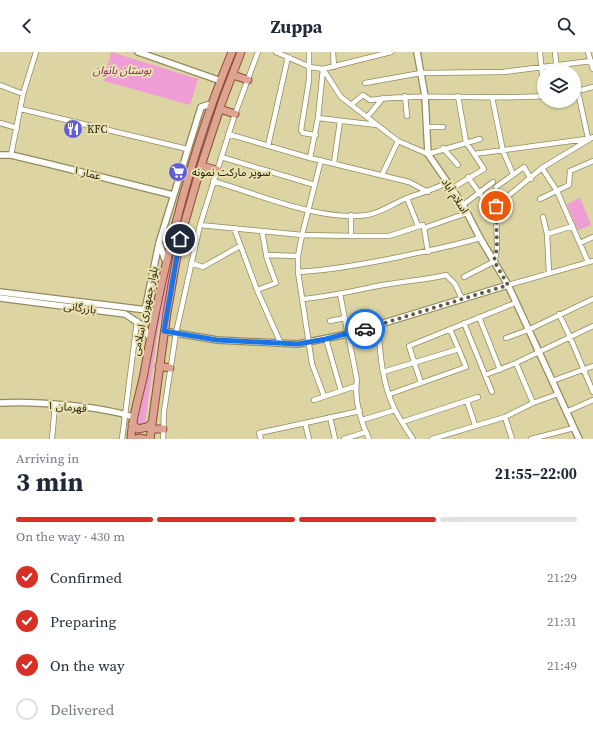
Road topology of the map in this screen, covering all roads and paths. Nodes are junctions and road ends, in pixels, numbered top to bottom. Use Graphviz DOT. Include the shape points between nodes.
graph roads {
  1 [pos="36,52"];
  2 [pos="138,52"];
  3 [pos="241,52"];
  4 [pos="258,52"];
  5 [pos="276,52"];
  6 [pos="309,52"];
  7 [pos="333,52"];
  8 [pos="391,52"];
  9 [pos="417,52"];
  10 [pos="540,52"];
  11 [pos="555,52"];
  12 [pos="588,52"];
  13 [pos="146,53"];
  14 [pos="231,53"];
  15 [pos="288,57"];
  16 [pos="590,61"];
  17 [pos="541,64"];
  18 [pos="556,64"];
  19 [pos="564,64"];
  20 [pos="310,66"];
  21 [pos="334,67"];
  22 [pos="537,68"];
  23 [pos="322,69"];
  24 [pos="593,69"];
  25 [pos="421,72"];
  26 [pos="233,75"];
  27 [pos="248,80"];
  28 [pos="221,81"];
  29 [pos="365,83"];
  30 [pos="0,85"];
  31 [pos="593,87"];
  32 [pos="581,91"];
  33 [pos="24,94"];
  34 [pos="405,96"];
  35 [pos="425,96"];
  36 [pos="458,96"];
  37 [pos="537,96"];
  38 [pos="492,97"];
  39 [pos="383,98"];
  40 [pos="211,104"];
  41 [pos="352,104"];
  42 [pos="581,108"];
  43 [pos="21,109"];
  44 [pos="220,109"];
  45 [pos="235,114"];
  46 [pos="368,116"];
  47 [pos="407,116"];
  48 [pos="318,118"];
  49 [pos="340,121"];
  50 [pos="0,123"];
  51 [pos="378,125"];
  52 [pos="443,127"];
  53 [pos="17,128"];
  54 [pos="427,128"];
  55 [pos="228,134"];
  56 [pos="316,135"];
  57 [pos="590,138"];
  58 [pos="480,139"];
  59 [pos="398,140"];
  60 [pos="466,142"];
  61 [pos="268,146"];
  62 [pos="443,148"];
  63 [pos="187,149"];
  64 [pos="503,151"];
  65 [pos="0,154"];
  66 [pos="428,154"];
  67 [pos="474,154"];
  68 [pos="11,155"];
  69 [pos="221,157"];
  70 [pos="310,158"];
  71 [pos="321,160"];
  72 [pos="593,161"];
  73 [pos="334,163"];
  74 [pos="458,165"];
  75 [pos="201,166"];
  76 [pos="542,168"];
  77 [pos="217,170"];
  78 [pos="513,174"];
  79 [pos="382,175"];
  80 [pos="468,177"];
  81 [pos="531,179"];
  82 [pos="213,181"];
  83 [pos="493,182"];
  84 [pos="446,183"];
  85 [pos="315,185"];
  86 [pos="496,187"];
  87 [pos="451,189"];
  88 [pos="557,191"];
  89 [pos="428,192"];
  90 [pos="479,193"];
  91 [pos="173,195"];
  92 [pos="407,198"];
  93 [pos="540,199"];
  94 [pos="485,201"];
  95 [pos="463,205"];
  96 [pos="308,210"];
  97 [pos="467,214"];
  98 [pos="351,215"];
  99 [pos="543,217"];
  100 [pos="200,224"];
  101 [pos="418,226"];
  102 [pos="573,226"];
  103 [pos="234,228"];
  104 [pos="424,228"];
  105 [pos="262,231"];
  106 [pos="351,232"];
  107 [pos="547,234"];
  108 [pos="302,235"];
  109 [pos="593,237"];
  110 [pos="480,238"];
  111 [pos="159,243"];
  112 [pos="580,243"];
  113 [pos="240,246"];
  114 [pos="428,252"];
  115 [pos="266,256"];
  116 [pos="298,256"];
  117 [pos="494,261"];
  118 [pos="591,261"];
  119 [pos="167,262"];
  120 [pos="191,263"];
  121 [pos="298,272"];
  122 [pos="549,273"];
  123 [pos="464,277"];
  124 [pos="508,285"];
  125 [pos="257,290"];
  126 [pos="0,292"];
  127 [pos="340,294"];
  128 [pos="0,298"];
  129 [pos="302,299"];
  130 [pos="462,299"];
  131 [pos="593,299"];
  132 [pos="58,302"];
  133 [pos="515,303"];
  134 [pos="127,308"];
  135 [pos="145,310"];
  136 [pos="155,311"];
  137 [pos="125,314"];
  138 [pos="558,314"];
  139 [pos="479,317"];
  140 [pos="345,318"];
  141 [pos="137,321"];
  142 [pos="330,321"];
  143 [pos="464,323"];
  144 [pos="378,325"];
  145 [pos="593,326"];
  146 [pos="450,329"];
  147 [pos="528,330"];
  148 [pos="164,331"];
  149 [pos="176,334"];
  150 [pos="348,334"];
  151 [pos="570,336"];
  152 [pos="150,338"];
  153 [pos="506,338"];
  154 [pos="326,339"];
  155 [pos="309,343"];
  156 [pos="281,344"];
  157 [pos="459,349"];
  158 [pos="538,352"];
  159 [pos="414,363"];
  160 [pos="516,363"];
  161 [pos="159,366"];
  162 [pos="593,366"];
  163 [pos="170,368"];
  164 [pos="500,370"];
  165 [pos="583,370"];
  166 [pos="383,372"];
  167 [pos="485,375"];
  168 [pos="552,381"];
  169 [pos="421,384"];
  170 [pos="356,386"];
  171 [pos="341,391"];
  172 [pos="492,392"];
  173 [pos="593,392"];
  174 [pos="390,394"];
  175 [pos="558,394"];
  176 [pos="324,396"];
  177 [pos="478,397"];
  178 [pos="314,400"];
  179 [pos="593,400"];
  180 [pos="467,401"];
  181 [pos="0,403"];
  182 [pos="533,403"];
  183 [pos="55,405"];
  184 [pos="395,410"];
  185 [pos="360,411"];
  186 [pos="566,412"];
  187 [pos="124,415"];
  188 [pos="330,417"];
  189 [pos="505,417"];
  190 [pos="362,420"];
  191 [pos="132,421"];
  192 [pos="402,422"];
  193 [pos="305,423"];
  194 [pos="475,425"];
  195 [pos="151,426"];
  196 [pos="574,428"];
  197 [pos="164,429"];
  198 [pos="366,432"];
  199 [pos="537,438"];
  200 [pos="52,439"];
  201 [pos="122,439"];
  202 [pos="131,439"];
  203 [pos="136,439"];
  204 [pos="145,439"];
  205 [pos="150,439"];
  206 [pos="163,439"];
  207 [pos="261,439"];
  208 [pos="309,439"];
  209 [pos="335,439"];
  210 [pos="344,439"];
  211 [pos="369,439"];
  212 [pos="413,439"];
  213 [pos="432,439"];
  214 [pos="512,439"];
  215 [pos="531,439"];
  216 [pos="579,439"];
  1 -- 33 [label="street"];
  2 -- 13 [label="street"];
  3 -- 26 [label="main road, بلوار جمهوری اسلامی"];
  4 -- 27 [label="street"];
  5 -- 15 [label="street"];
  6 -- 20 [label="street"];
  7 -- 21 [label="street"];
  8 -- 21 [label="street"];
  9 -- 25 [label="street, اسلام آباد"];
  10 -- 17 [label="street"];
  11 -- 18 [label="street"];
  12 -- 16 [label="street"];
  13 -- 28 [label="street"];
  14 -- 28 [label="main road, بلوار جمهوری اسلامی"];
  15 -- 20 [label="street"];
  15 -- 61 [label="street"];
  16 -- 19 [label="street"];
  16 -- 24 [label="street"];
  20 -- 23 [label="street"];
  20 -- 56 [label="street" via="301,130"];
  21 -- 23 [label="street"];
  22 -- 25 [label="street" via="503,72"];
  23 -- 41 [label="street" via="341,97"];
  23 -- 48 [label="street"];
  25 -- 29 [label="street"];
  25 -- 35 [label="street, اسلام آباد"];
  26 -- 27 [label="main road"];
  26 -- 44 [label="main road, بلوار جمهوری اسلامی"];
  27 -- 45 [label="street"];
  28 -- 40 [label="main road, بلوار جمهوری اسلامی"];
  30 -- 33 [label="street"];
  31 -- 32 [label="street"];
  33 -- 43 [label="street"];
  34 -- 35 [label="street"];
  34 -- 39 [label="street"];
  34 -- 47 [label="street"];
  35 -- 36 [label="street"];
  35 -- 54 [label="street, اسلام آباد"];
  36 -- 38 [label="street"];
  36 -- 60 [label="street"];
  37 -- 38 [label="street"];
  38 -- 64 [label="street"];
  39 -- 41 [label="street" via="370,100 364,95"];
  39 -- 46 [label="street"];
  40 -- 63 [label="street" via="201,107"];
  40 -- 119 [label="main road, بلوار جمهوری اسلامی" via="184,189"];
  41 -- 46 [label="street"];
  42 -- 57 [label="street"];
  43 -- 53 [label="street"];
  43 -- 63 [label="street"];
  44 -- 45 [label="main road"];
  44 -- 75 [label="main road, بلوار جمهوری اسلامی"];
  45 -- 55 [label="street"];
  46 -- 51 [label="street"];
  48 -- 49 [label="street"];
  48 -- 56 [label="street"];
  49 -- 51 [label="street"];
  49 -- 73 [label="street"];
  50 -- 53 [label="street"];
  51 -- 59 [label="street"];
  52 -- 54 [label="street"];
  53 -- 68 [label="street"];
  54 -- 66 [label="street, اسلام آباد"];
  55 -- 61 [label="street"];
  55 -- 69 [label="street"];
  56 -- 70 [label="street"];
  57 -- 64 [label="street"];
  57 -- 76 [label="street"];
  58 -- 60 [label="street"];
  59 -- 66 [label="street"];
  59 -- 79 [label="street"];
  60 -- 62 [label="street"];
  60 -- 67 [label="street"];
  61 -- 70 [label="street"];
  62 -- 66 [label="street"];
  62 -- 74 [label="street"];
  63 -- 91 [label="street"];
  64 -- 67 [label="street"];
  64 -- 78 [label="street"];
  65 -- 68 [label="street, عمار ۱"];
  66 -- 84 [label="street, اسلام آباد"];
  67 -- 80 [label="street" via="484,169"];
  68 -- 91 [label="street, عمار ۱"];
  69 -- 77 [label="street"];
  69 -- 85 [label="street"];
  70 -- 71 [label="street"];
  71 -- 73 [label="street"];
  71 -- 85 [label="street"];
  72 -- 88 [label="street" via="570,171 568,185"];
  73 -- 79 [label="street"];
  75 -- 77 [label="main road"];
  75 -- 148 [label="main road, بلوار جمهوری اسلامی" via="180,239"];
  76 -- 81 [label="street"];
  76 -- 88 [label="street"];
  77 -- 82 [label="street"];
  78 -- 81 [label="street" via="524,167"];
  78 -- 86 [label="street"];
  79 -- 89 [label="street" via="409,182"];
  80 -- 87 [label="street"];
  80 -- 90 [label="street"];
  81 -- 117 [label="street" via="496,206 497,248"];
  82 -- 96 [label="street"];
  82 -- 100 [label="street"];
  83 -- 90 [label="street"];
  84 -- 87 [label="street, اسلام آباد"];
  84 -- 89 [label="street"];
  85 -- 96 [label="street"];
  87 -- 95 [label="street, اسلام آباد"];
  88 -- 93 [label="street"];
  88 -- 102 [label="street"];
  89 -- 92 [label="street"];
  90 -- 94 [label="street"];
  90 -- 95 [label="street"];
  91 -- 111 [label="street"];
  92 -- 98 [label="street" via="368,215"];
  92 -- 101 [label="street"];
  95 -- 97 [label="street, اسلام آباد"];
  96 -- 98 [label="street"];
  96 -- 108 [label="street"];
  97 -- 104 [label="street"];
  97 -- 110 [label="street, اسلام آباد"];
  98 -- 106 [label="street"];
  99 -- 107 [label="street"];
  100 -- 103 [label="street"];
  100 -- 120 [label="street"];
  101 -- 104 [label="street" via="422,225"];
  101 -- 108 [label="street" via="389,236"];
  102 -- 107 [label="street"];
  102 -- 112 [label="street"];
  103 -- 105 [label="street"];
  103 -- 113 [label="street"];
  104 -- 114 [label="street"];
  105 -- 108 [label="street"];
  105 -- 115 [label="street"];
  107 -- 122 [label="street"];
  108 -- 116 [label="street"];
  109 -- 112 [label="street"];
  110 -- 114 [label="street"];
  110 -- 117 [label="street, اسلام آباد"];
  111 -- 119 [label="street"];
  111 -- 135 [label="street"];
  112 -- 118 [label="street"];
  113 -- 120 [label="street" via="203,267"];
  113 -- 125 [label="street"];
  114 -- 121 [label="street" via="334,270"];
  115 -- 116 [label="street"];
  115 -- 125 [label="street" via="276,283"];
  116 -- 121 [label="street"];
  117 -- 123 [label="street"];
  117 -- 124 [label="street, اسلام آباد"];
  118 -- 122 [label="street"];
  119 -- 136 [label="main road, بلوار جمهوری اسلامی"];
  120 -- 149 [label="street"];
  121 -- 129 [label="street"];
  122 -- 124 [label="street"];
  124 -- 130 [label="street"];
  124 -- 133 [label="street, اسلام آباد"];
  125 -- 156 [label="street"];
  126 -- 132 [label="street, بازرگانی"];
  127 -- 129 [label="street"];
  127 -- 130 [label="street" via="446,275"];
  127 -- 140 [label="street"];
  128 -- 132 [label="street, بازرگانی"];
  129 -- 155 [label="street"];
  130 -- 144 [label="street"];
  131 -- 138 [label="street"];
  132 -- 134 [label="street, بازرگانی"];
  132 -- 137 [label="street, بازرگانی"];
  133 -- 139 [label="street"];
  133 -- 147 [label="street, اسلام آباد"];
  134 -- 135 [label="street, بازرگانی"];
  134 -- 137 [label="street" via="129,312"];
  135 -- 136 [label="street, بازرگانی"];
  136 -- 152 [label="main road, بلوار جمهوری اسلامی"];
  137 -- 141 [label="street, بازرگانی"];
  138 -- 147 [label="street"];
  138 -- 151 [label="street"];
  139 -- 143 [label="street"];
  139 -- 164 [label="street"];
  140 -- 142 [label="street"];
  140 -- 150 [label="street"];
  141 -- 152 [label="street, بازرگانی"];
  141 -- 187 [label="street"];
  143 -- 146 [label="street"];
  143 -- 167 [label="street"];
  144 -- 150 [label="street"];
  144 -- 166 [label="street"];
  145 -- 151 [label="street"];
  146 -- 157 [label="street"];
  146 -- 159 [label="street" via="409,346"];
  147 -- 153 [label="street"];
  147 -- 158 [label="street, اسلام آباد"];
  148 -- 149 [label="street"];
  148 -- 161 [label="main road, بلوار جمهوری اسلامی"];
  149 -- 156 [label="street" via="217,340"];
  149 -- 163 [label="street"];
  150 -- 154 [label="street"];
  150 -- 170 [label="street"];
  151 -- 158 [label="street"];
  151 -- 165 [label="street"];
  152 -- 191 [label="main road, بلوار جمهوری اسلامی"];
  154 -- 155 [label="street"];
  154 -- 171 [label="street"];
  155 -- 156 [label="street"];
  155 -- 176 [label="street" via="312,364"];
  157 -- 159 [label="street"];
  157 -- 169 [label="street" via="466,367"];
  158 -- 160 [label="street"];
  158 -- 168 [label="street, اسلام آباد"];
  159 -- 166 [label="street"];
  159 -- 169 [label="street"];
  160 -- 164 [label="street"];
  160 -- 182 [label="street"];
  161 -- 163 [label="main road"];
  161 -- 195 [label="main road, بلوار جمهوری اسلامی"];
  162 -- 165 [label="street"];
  163 -- 197 [label="street"];
  164 -- 167 [label="street"];
  165 -- 168 [label="street"];
  165 -- 173 [label="street"];
  166 -- 174 [label="street"];
  167 -- 172 [label="street"];
  168 -- 175 [label="street, اسلام آباد"];
  169 -- 174 [label="street"];
  170 -- 171 [label="street"];
  170 -- 185 [label="street"];
  171 -- 176 [label="street"];
  174 -- 184 [label="street"];
  175 -- 182 [label="street"];
  175 -- 186 [label="street, اسلام آباد"];
  176 -- 178 [label="street"];
  177 -- 180 [label="street"];
  179 -- 186 [label="street"];
  180 -- 192 [label="street"];
  180 -- 194 [label="street"];
  181 -- 183 [label="street, قهرمان ۱"];
  182 -- 189 [label="street"];
  183 -- 187 [label="street, قهرمان ۱" via="104,410"];
  183 -- 200 [label="street"];
  184 -- 190 [label="street"];
  184 -- 192 [label="street"];
  185 -- 188 [label="street"];
  185 -- 190 [label="street"];
  186 -- 196 [label="street, اسلام آباد"];
  187 -- 191 [label="street, قهرمان ۱"];
  187 -- 201 [label="street"];
  188 -- 193 [label="street"];
  188 -- 209 [label="street"];
  189 -- 194 [label="street"];
  189 -- 214 [label="street"];
  190 -- 198 [label="street"];
  191 -- 195 [label="main road" via="138,429"];
  191 -- 202 [label="main road, بلوار جمهوری اسلامی"];
  192 -- 212 [label="street"];
  193 -- 207 [label="street" via="259,433"];
  193 -- 208 [label="street"];
  194 -- 213 [label="street"];
  195 -- 197 [label="main road"];
  195 -- 205 [label="main road, بلوار جمهوری اسلامی"];
  196 -- 199 [label="street"];
  196 -- 216 [label="street, اسلام آباد"];
  197 -- 206 [label="street"];
  198 -- 210 [label="street"];
  198 -- 211 [label="street"];
  199 -- 215 [label="street"];
  203 -- 204 [label="main road"];
}
